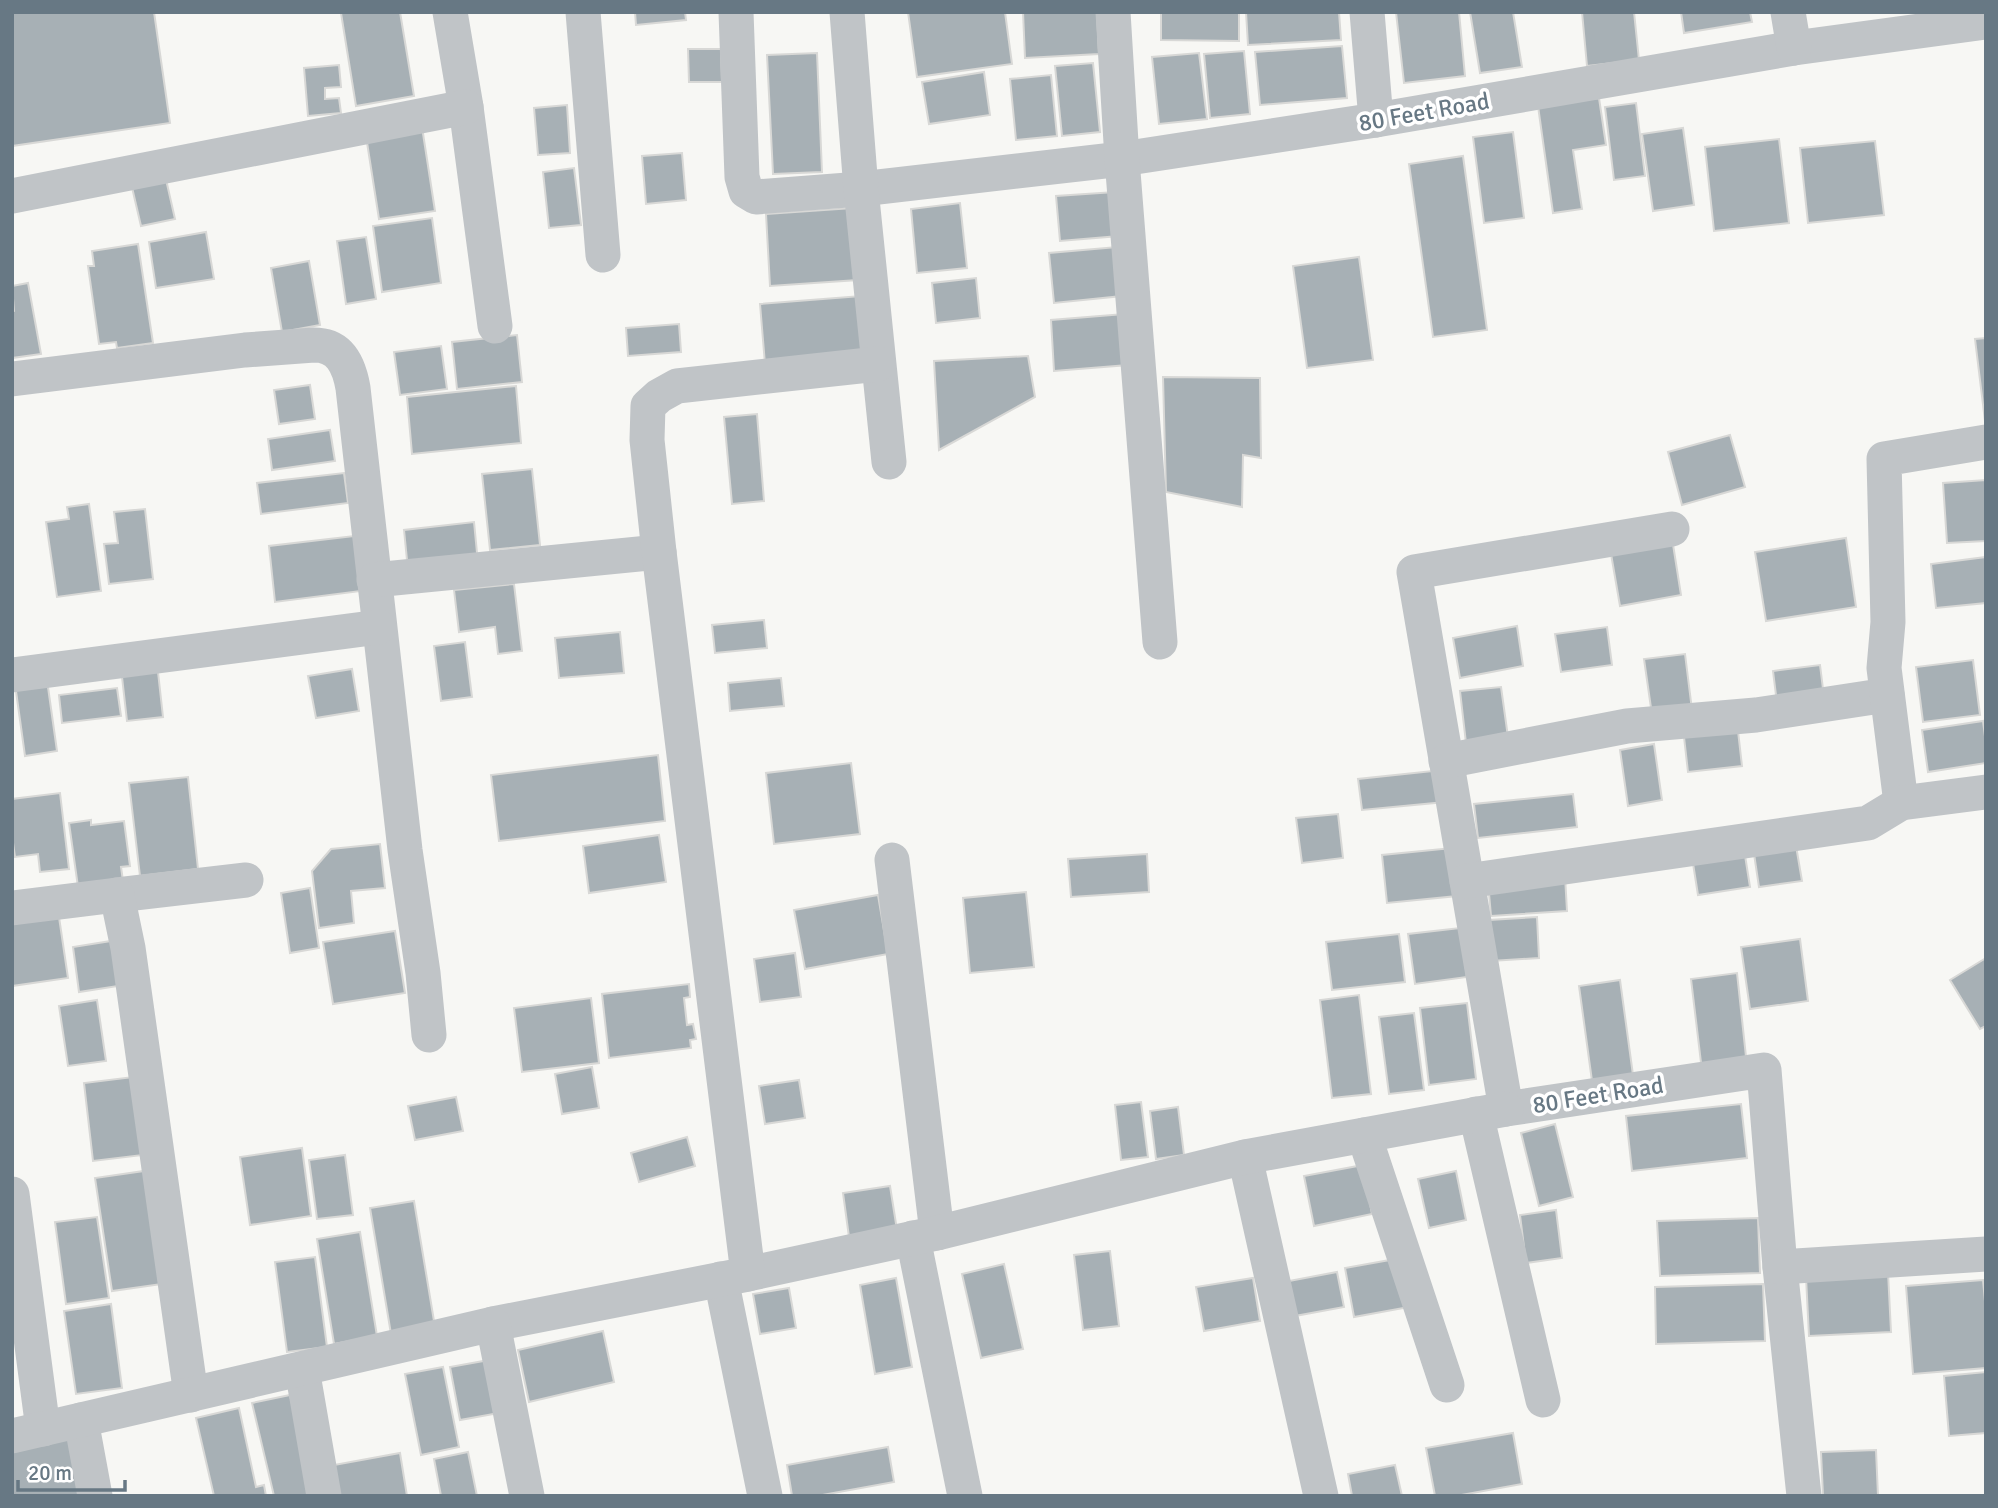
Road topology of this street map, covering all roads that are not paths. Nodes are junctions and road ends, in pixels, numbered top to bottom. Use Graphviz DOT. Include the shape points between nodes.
graph roads {
  1 [pos="450,12"];
  2 [pos="583,12"];
  3 [pos="736,12"];
  4 [pos="847,12"];
  5 [pos="1113,12"];
  6 [pos="1367,12"];
  7 [pos="1788,12"];
  8 [pos="1986,22"];
  9 [pos="1794,48"];
  10 [pos="466,107"];
  11 [pos="1376,120"];
  12 [pos="1122,159"];
  13 [pos="861,189"];
  14 [pos="12,195"];
  15 [pos="603,255"];
  16 [pos="495,326"];
  17 [pos="878,364"];
  18 [pos="12,379"];
  19 [pos="1986,442"];
  20 [pos="889,462"];
  21 [pos="1672,529"];
  22 [pos="659,552"];
  23 [pos="374,580"];
  24 [pos="379,627"];
  25 [pos="1160,642"];
  26 [pos="12,675"];
  27 [pos="1887,695"];
  28 [pos="1446,761"];
  29 [pos="1986,792"];
  30 [pos="1901,803"];
  31 [pos="892,860"];
  32 [pos="246,880"];
  33 [pos="1467,881"];
  34 [pos="117,895"];
  35 [pos="12,908"];
  36 [pos="429,1035"];
  37 [pos="1491,1112"];
  38 [pos="1364,1135"];
  39 [pos="1245,1157"];
  40 [pos="12,1194"];
  41 [pos="925,1236"];
  42 [pos="1986,1254"];
  43 [pos="1780,1267"];
  44 [pos="735,1277"];
  45 [pos="494,1324"];
  46 [pos="302,1368"];
  47 [pos="1447,1385"];
  48 [pos="191,1395"];
  49 [pos="1543,1400"];
  50 [pos="81,1420"];
  51 [pos="28,1432"];
  52 [pos="95,1496"];
  53 [pos="324,1496"];
  54 [pos="527,1496"];
  55 [pos="765,1496"];
  56 [pos="965,1496"];
  57 [pos="1321,1496"];
  58 [pos="1804,1496"];
  1 -- 10 [label="street"];
  2 -- 15 [label="street"];
  3 -- 13 [label="street, 80 Feet Road" via="742,177 747,191 756,197"];
  4 -- 13 [label="street"];
  5 -- 12 [label="street"];
  6 -- 11 [label="street"];
  7 -- 9 [label="street"];
  8 -- 9 [label="street, 80 Feet Road"];
  9 -- 11 [label="street, 80 Feet Road"];
  10 -- 14 [label="street"];
  10 -- 16 [label="street"];
  11 -- 12 [label="street, 80 Feet Road"];
  12 -- 13 [label="street, 80 Feet Road"];
  12 -- 25 [label="street"];
  13 -- 17 [label="street"];
  17 -- 20 [label="street"];
  17 -- 22 [label="street" via="677,386 659,396 648,406 647,440"];
  18 -- 23 [label="street" via="245,350 331,348 345,360 352,381"];
  19 -- 27 [label="street" via="1884,459"];
  21 -- 28 [label="street, 80 Feet Road" via="1414,572"];
  22 -- 23 [label="street"];
  22 -- 44 [label="street"];
  23 -- 24 [label="street"];
  24 -- 26 [label="street"];
  24 -- 36 [label="street"];
  27 -- 28 [label="street" via="1756,715 1627,726"];
  27 -- 30 [label="street"];
  28 -- 33 [label="street, 80 Feet Road"];
  29 -- 30 [label="street"];
  30 -- 33 [label="street" via="1868,823"];
  31 -- 41 [label="street"];
  32 -- 34 [label="street"];
  33 -- 37 [label="street, 80 Feet Road"];
  34 -- 35 [label="street"];
  34 -- 48 [label="street"];
  37 -- 38 [label="street"];
  37 -- 43 [label="street, 80 Feet Road" via="1764,1070"];
  37 -- 49 [label="street"];
  38 -- 39 [label="street"];
  38 -- 47 [label="street"];
  39 -- 41 [label="street"];
  39 -- 57 [label="street"];
  40 -- 51 [label="street"];
  41 -- 44 [label="street"];
  41 -- 56 [label="street"];
  42 -- 43 [label="street"];
  43 -- 58 [label="street, 80 Feet Road"];
  44 -- 45 [label="street"];
  44 -- 55 [label="street"];
  45 -- 46 [label="street"];
  45 -- 54 [label="street"];
  46 -- 48 [label="street"];
  46 -- 53 [label="street"];
  48 -- 50 [label="street"];
  50 -- 51 [label="street"];
  50 -- 52 [label="street"];
}
